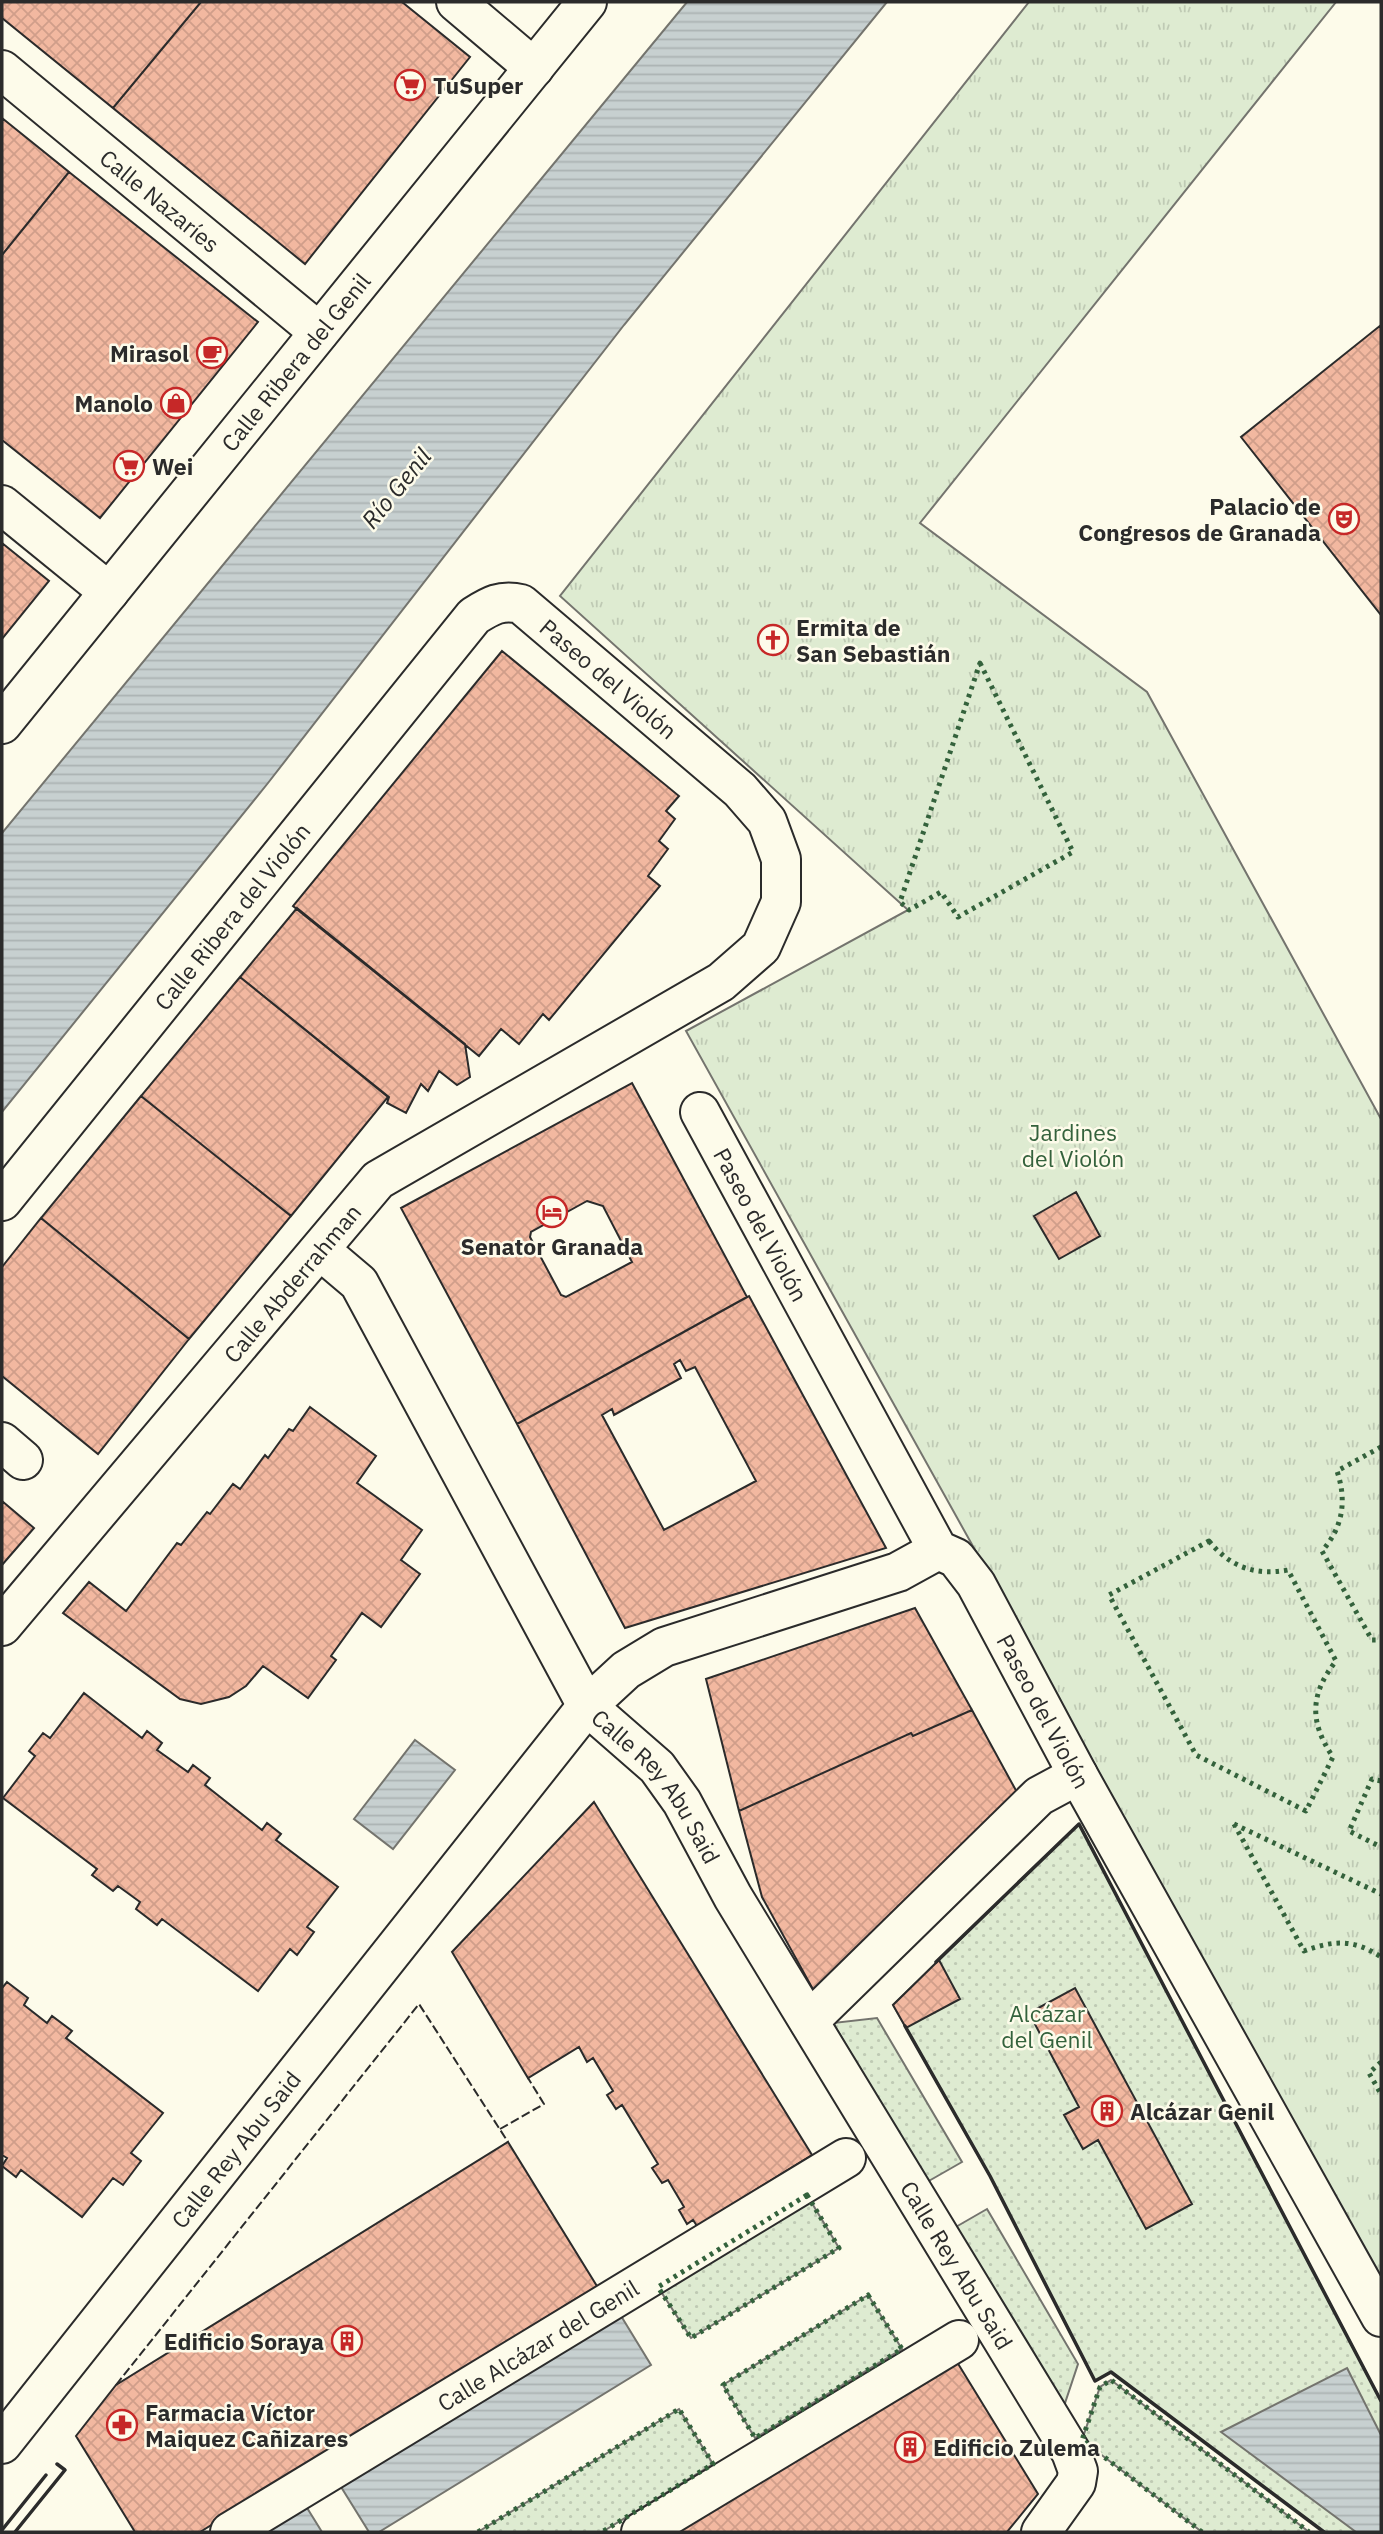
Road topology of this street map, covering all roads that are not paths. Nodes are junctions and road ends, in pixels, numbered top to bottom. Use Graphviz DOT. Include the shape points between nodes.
graph roads {
  1 [pos="456,2"];
  2 [pos="587,2"];
  3 [pos="534,68"];
  4 [pos="2,70"];
  5 [pos="319,332"];
  6 [pos="2,505"];
  7 [pos="108,592"];
  8 [pos="462,633"];
  9 [pos="2,724"];
  10 [pos="652,1023"];
  11 [pos="699,1112"];
  12 [pos="2,1201"];
  13 [pos="320,1250"];
  14 [pos="938,1550"];
  15 [pos="2,1626"];
  16 [pos="587,1706"];
  17 [pos="1078,1775"];
  18 [pos="809,2021"];
  19 [pos="846,2158"];
  20 [pos="1381,2317"];
  21 [pos="959,2340"];
  22 [pos="2,2444"];
  23 [pos="230,2532"];
  24 [pos="641,2532"];
  25 [pos="1041,2532"];
  1 -- 3 [label="street"];
  2 -- 3 [label="street, Calle Ribera del Genil"];
  3 -- 5 [label="street, Calle Ribera del Genil"];
  4 -- 5 [label="street, Calle Nazaríes"];
  5 -- 7 [label="street, Calle Ribera del Genil"];
  6 -- 7 [label="street"];
  7 -- 9 [label="street, Calle Ribera del Genil"];
  8 -- 10 [label="street, Paseo del Violón" via="474,616 492,605 521,604 740,790 767,821 781,859 782,902 761,947 721,982"];
  8 -- 12 [label="street, Calle Ribera del Violón"];
  10 -- 13 [label="street, Calle Abderrahman" via="378,1180"];
  11 -- 14 [label="street, Paseo del Violón"];
  13 -- 15 [label="street, Calle Abderrahman"];
  13 -- 16 [label="street" via="359,1283"];
  14 -- 16 [label="street" via="898,1572 664,1647 626,1670"];
  14 -- 17 [label="street, Paseo del Violón" via="956,1558 975,1584"];
  16 -- 18 [label="street, Calle Rey Abu Said" via="657,1767 682,1802 733,1897"];
  16 -- 22 [label="street, Calle Rey Abu Said"];
  17 -- 18 [label="street" via="1039,1796"];
  17 -- 20 [label="street, Paseo del Violón"];
  18 -- 25 [label="street, Calle Rey Abu Said" via="1071,2452 1078,2470 1076,2483"];
  19 -- 23 [label="street, Calle Alcázar del Genil"];
  21 -- 24 [label="street"];
}
